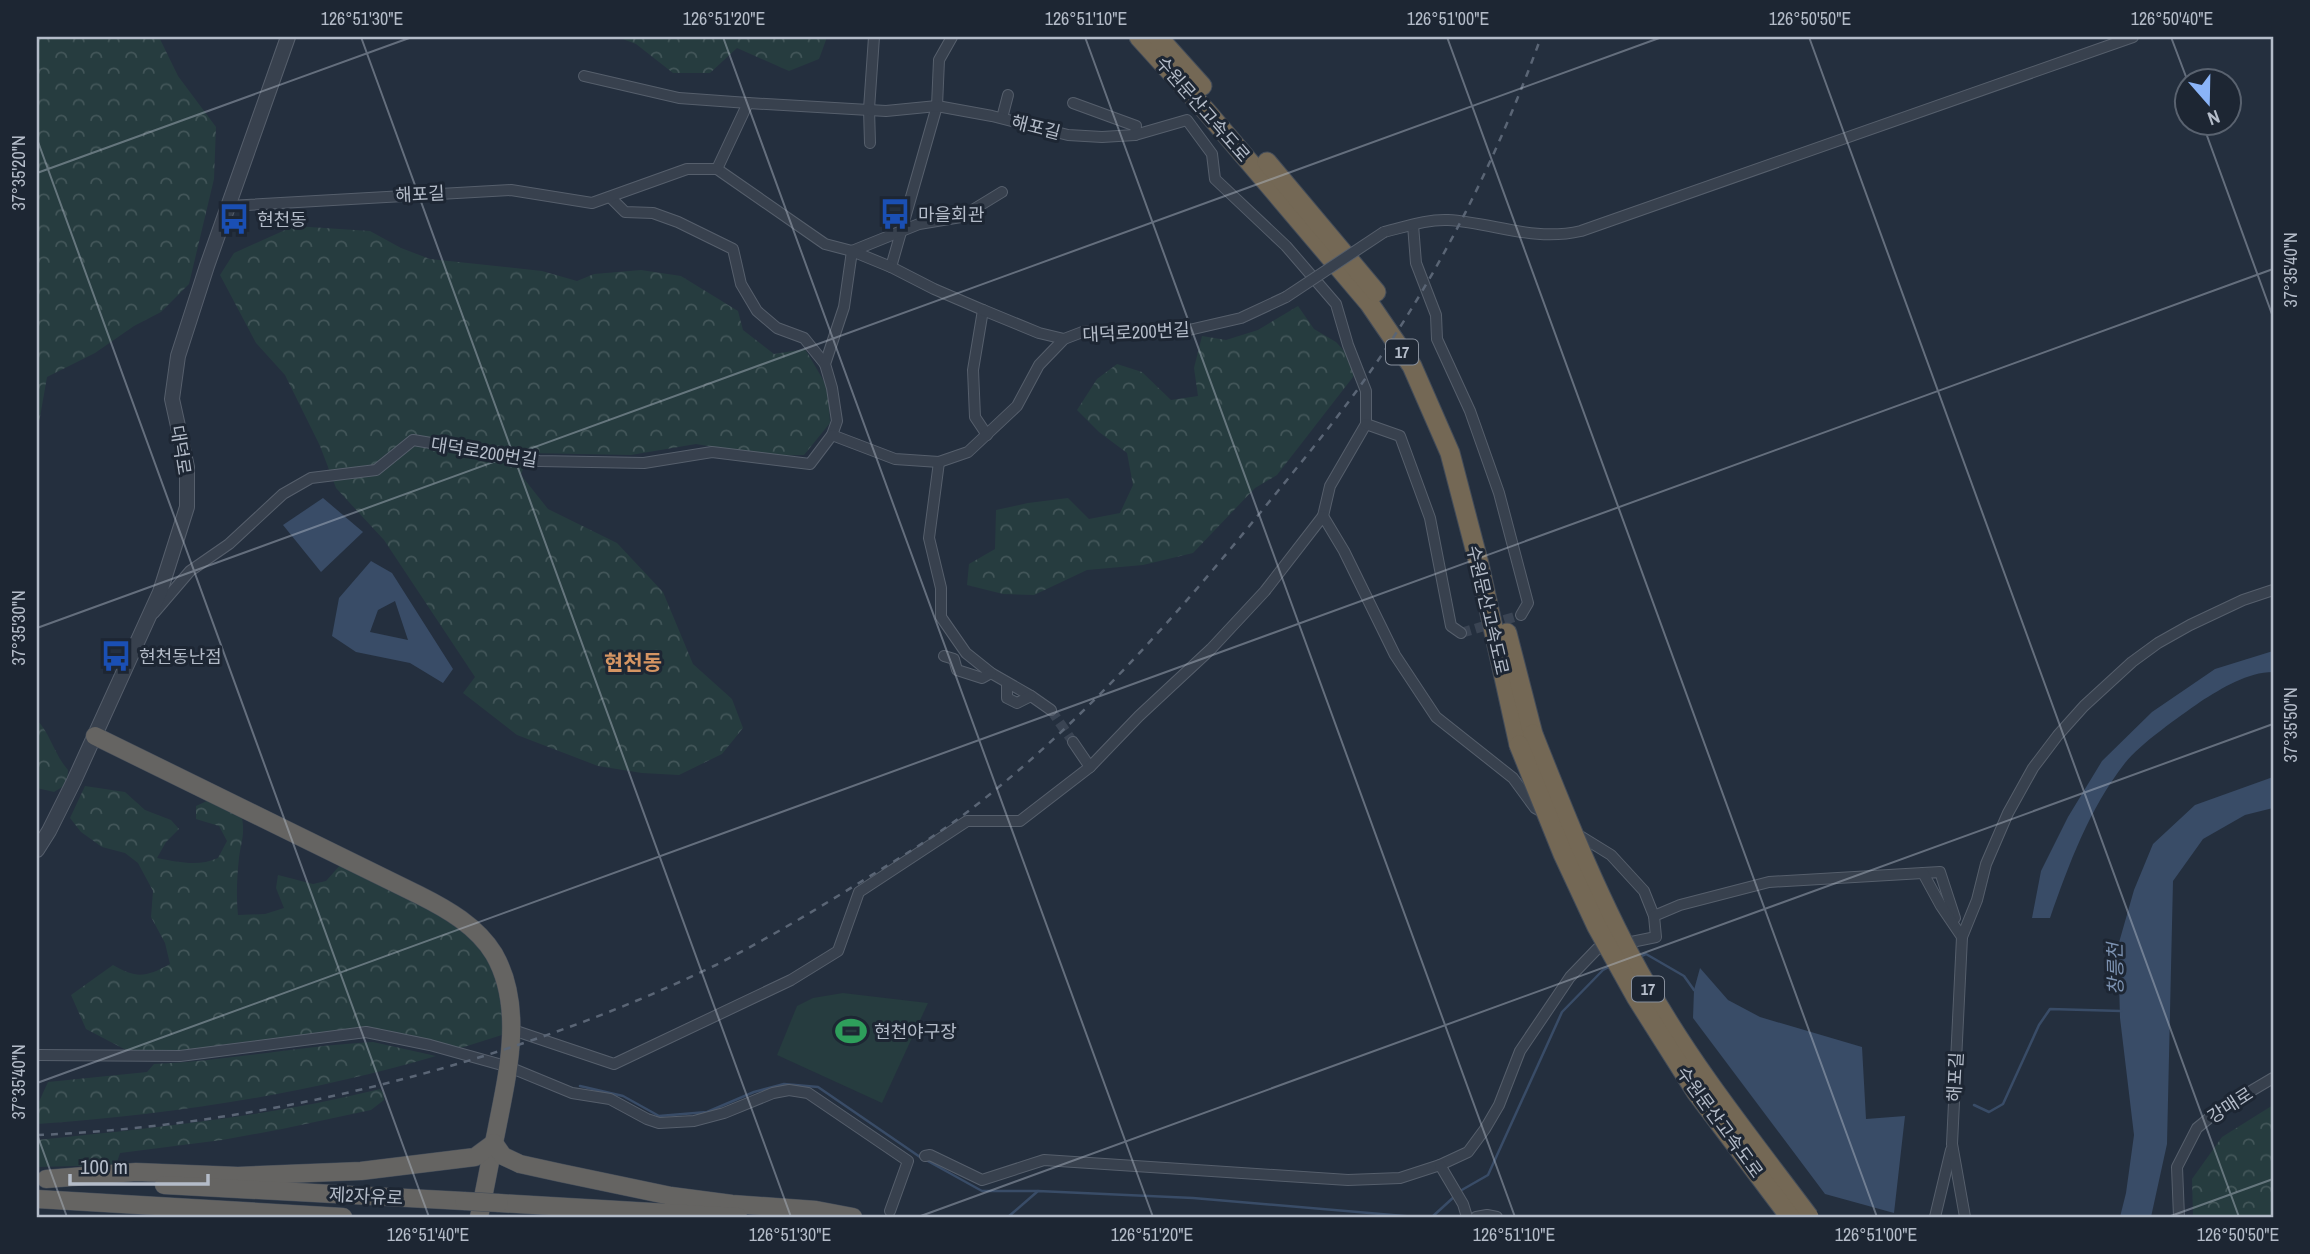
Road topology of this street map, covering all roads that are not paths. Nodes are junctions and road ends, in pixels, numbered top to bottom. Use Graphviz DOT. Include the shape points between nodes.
graph roads {
  1 [pos="288,37"];
  2 [pos="874,37"];
  3 [pos="952,37"];
  4 [pos="1139,37"];
  5 [pos="1158,37"];
  6 [pos="2133,37"];
  7 [pos="584,76"];
  8 [pos="1008,95"];
  9 [pos="748,103"];
  10 [pos="1073,103"];
  11 [pos="937,106"];
  12 [pos="869,109"];
  13 [pos="1002,118"];
  14 [pos="1135,135"];
  15 [pos="870,143"];
  16 [pos="717,169"];
  17 [pos="1003,192"];
  18 [pos="610,197"];
  19 [pos="228,206"];
  20 [pos="1413,225"];
  21 [pos="901,231"];
  22 [pos="852,251"];
  23 [pos="891,267"];
  24 [pos="983,310"];
  25 [pos="1064,339"];
  26 [pos="825,364"];
  27 [pos="1366,424"];
  28 [pos="832,435"];
  29 [pos="986,435"];
  30 [pos="939,462"];
  31 [pos="1324,516"];
  32 [pos="2273,590"];
  33 [pos="1521,615"];
  34 [pos="146,623"];
  35 [pos="1461,633"];
  36 [pos="944,656"];
  37 [pos="991,673"];
  38 [pos="1051,710"];
  39 [pos="95,736"];
  40 [pos="1526,739"];
  41 [pos="1073,742"];
  42 [pos="1090,767"];
  43 [pos="37,850"];
  44 [pos="1654,916"];
  45 [pos="1962,937"];
  46 [pos="510,1028"];
  47 [pos="37,1055"];
  48 [pos="509,1067"];
  49 [pos="2273,1078"];
  50 [pos="494,1143"];
  51 [pos="1952,1144"];
  52 [pos="925,1156"];
  53 [pos="1440,1166"];
  54 [pos="41,1179"];
  55 [pos="37,1199"];
  56 [pos="70,1201"];
  57 [pos="890,1211"];
  58 [pos="156,1217"];
  59 [pos="343,1217"];
  60 [pos="479,1217"];
  61 [pos="738,1217"];
  62 [pos="853,1217"];
  63 [pos="1467,1217"];
  64 [pos="1476,1217"];
  65 [pos="1497,1217"];
  66 [pos="1790,1217"];
  67 [pos="1809,1217"];
  68 [pos="1935,1217"];
  69 [pos="1965,1217"];
  70 [pos="2179,1217"];
  1 -- 19 [label="street, 대덕로"];
  2 -- 12 [label="street"];
  3 -- 11 [label="street" via="939,60"];
  4 -- 40 [label="highway, 수원문산고속도로 / 17" via="1369,303 1412,366 1450,453"];
  5 -- 40 [label="highway, 수원문산고속도로 / 17" via="1384,302 1432,378 1461,448"];
  6 -- 20 [label="street" via="1581,231 1534,235 1447,220"];
  7 -- 9 [label="street, 해포길" via="679,98"];
  8 -- 13 [label="street"];
  9 -- 12 [label="street, 해포길"];
  9 -- 16 [label="street"];
  10 -- 14 [label="street, 해포길" via="1136,126"];
  11 -- 12 [label="street, 해포길"];
  11 -- 13 [label="street, 해포길"];
  11 -- 21 [label="street"];
  12 -- 15 [label="street"];
  13 -- 14 [label="street, 해포길" via="1068,135"];
  14 -- 27 [label="street, 해포길" via="1187,120 1212,154 1215,179 1286,246 1336,304 1366,391"];
  16 -- 18 [label="street, 해포길" via="687,169"];
  16 -- 22 [label="street" via="825,244"];
  17 -- 21 [label="street" via="961,216"];
  18 -- 19 [label="street, 해포길" via="592,203 511,190"];
  18 -- 26 [label="street" via="625,212 653,213 733,249 741,284 757,311 777,328 804,338"];
  19 -- 34 [label="street, 대덕로" via="178,356 172,399 187,467 187,507"];
  20 -- 25 [label="street, 대덕로200번길, bridge" via="1384,232 1286,298 1241,318 1189,331 1085,331"];
  20 -- 33 [label="street" via="1416,262 1436,315 1437,339 1470,411 1499,493 1528,603"];
  21 -- 22 [label="street"];
  21 -- 23 [label="street"];
  22 -- 23 [label="street"];
  22 -- 26 [label="street" via="844,307"];
  23 -- 24 [label="street"];
  24 -- 25 [label="street"];
  24 -- 29 [label="street" via="973,370 975,417"];
  25 -- 29 [label="street, 대덕로200번길" via="1039,365 1017,406"];
  26 -- 28 [label="street" via="836,421"];
  27 -- 31 [label="street" via="1330,486"];
  27 -- 35 [label="street" via="1400,436 1430,518 1451,626"];
  28 -- 30 [label="street, 대덕로200번길" via="895,459"];
  28 -- 34 [label="street, 대덕로200번길" via="810,464 712,452 645,463 539,461 413,440 376,470 311,478 283,494 229,544 190,570"];
  29 -- 30 [label="street, 대덕로200번길" via="968,453"];
  30 -- 37 [label="street" via="929,538 941,588 941,617 966,653"];
  31 -- 42 [label="street" via="1265,591 1211,649"];
  31 -- 44 [label="street" via="1395,655 1436,717 1513,778 1535,808 1611,855 1644,891"];
  32 -- 45 [label="street, 해포길" via="2232,604 2158,643 2109,682 2058,735 2008,813"];
  34 -- 39 [label="street, 대덕로"];
  36 -- 37 [label="street" via="954,659 957,670 982,678"];
  37 -- 38 [label="street"];
  39 -- 43 [label="street, 대덕로"];
  39 -- 46 [label="highway" via="448,910 474,930 493,954 506,984"];
  40 -- 66 [label="highway, 수원문산고속도로 / 17, bridge" via="1563,854 1597,928 1696,1092"];
  40 -- 67 [label="highway, 수원문산고속도로 / 17, bridge" via="1648,988 1709,1082"];
  41 -- 42 [label="street"];
  42 -- 46 [label="street" via="1020,821 967,821 859,892 838,951 791,979 614,1064"];
  44 -- 45 [label="street" via="1769,882 1923,873"];
  44 -- 53 [label="street" via="1656,937 1597,949 1570,976 1520,1051 1485,1129 1468,1152"];
  45 -- 51 [label="street, 해포길"];
  46 -- 48 [label="highway"];
  47 -- 48 [label="street" via="180,1056 366,1032"];
  48 -- 50 [label="highway"];
  48 -- 57 [label="street" via="572,1093 610,1099 659,1123 694,1121 773,1093 808,1093 908,1161"];
  49 -- 70 [label="street, 강매로" via="2197,1128 2177,1167"];
  50 -- 54 [label="highway" via="475,1157 361,1171 237,1176 136,1172"];
  50 -- 60 [label="highway"];
  50 -- 62 [label="highway" via="503,1156 520,1164 671,1196"];
  51 -- 68 [label="street"];
  51 -- 69 [label="street, 해포길"];
  52 -- 53 [label="street" via="982,1180 1044,1160 1348,1180 1400,1178"];
  53 -- 63 [label="street"];
  54 -- 61 [label="highway, 제2자유로, bridge"];
  55 -- 56 [label="highway, 제2자유로"];
  56 -- 58 [label="highway"];
  56 -- 59 [label="highway, 제2자유로"];
  64 -- 65 [label="street"];
}
